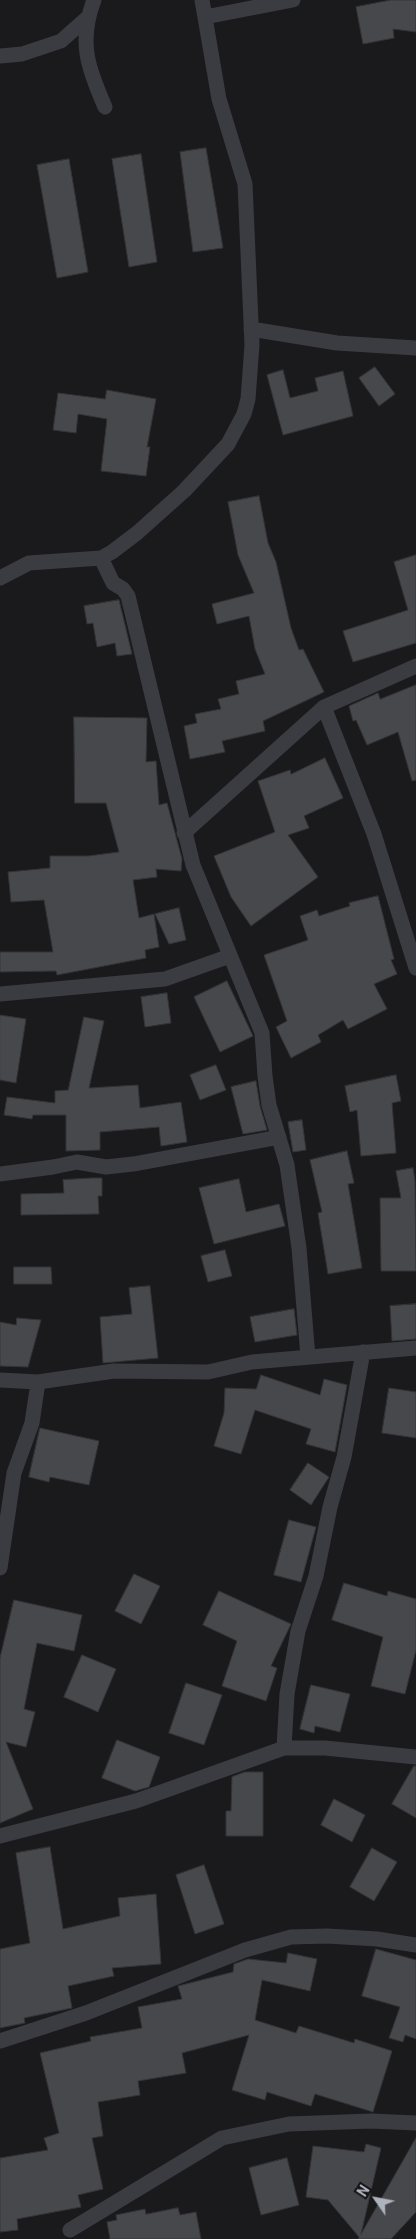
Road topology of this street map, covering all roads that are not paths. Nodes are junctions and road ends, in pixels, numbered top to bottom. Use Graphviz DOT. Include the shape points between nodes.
graph roads {
  1 [pos="94,0"];
  2 [pos="202,0"];
  3 [pos="293,0"];
  4 [pos="205,17"];
  5 [pos="87,18"];
  6 [pos="60,41"];
  7 [pos="85,49"];
  8 [pos="0,56"];
  9 [pos="105,107"];
  10 [pos="252,329"];
  11 [pos="416,348"];
  12 [pos="101,558"];
  13 [pos="0,578"];
  14 [pos="416,666"];
  15 [pos="324,707"];
  16 [pos="184,832"];
  17 [pos="230,956"];
  18 [pos="416,968"];
  19 [pos="0,994"];
  20 [pos="279,1137"];
  21 [pos="0,1174"];
  22 [pos="416,1348"];
  23 [pos="363,1352"];
  24 [pos="308,1357"];
  25 [pos="0,1380"];
  26 [pos="38,1382"];
  27 [pos="2,1527"];
  28 [pos="0,1568"];
  29 [pos="284,1748"];
  30 [pos="416,1757"];
  31 [pos="0,1836"];
  32 [pos="416,1945"];
  33 [pos="0,2041"];
  34 [pos="416,2123"];
  35 [pos="70,2230"];
  1 -- 5 [label="street"];
  2 -- 4 [label="street"];
  3 -- 4 [label="street"];
  4 -- 10 [label="street" via="219,99 245,184"];
  5 -- 6 [label="street"];
  5 -- 7 [label="street"];
  6 -- 7 [label="street"];
  6 -- 8 [label="street" via="22,54"];
  7 -- 9 [label="street" via="89,71"];
  10 -- 11 [label="street" via="337,343"];
  10 -- 12 [label="street" via="248,399 228,444 137,533"];
  12 -- 13 [label="street" via="29,563"];
  12 -- 16 [label="street" via="113,583 128,596"];
  14 -- 15 [label="street"];
  15 -- 16 [label="street"];
  15 -- 18 [label="street" via="374,834"];
  16 -- 17 [label="street" via="193,865"];
  17 -- 19 [label="street" via="166,979"];
  17 -- 20 [label="street" via="262,1033 266,1086"];
  20 -- 21 [label="street" via="133,1164 106,1167 77,1162"];
  20 -- 24 [label="street" via="287,1165 299,1248"];
  22 -- 23 [label="street"];
  23 -- 24 [label="street"];
  23 -- 29 [label="street" via="344,1457 316,1576 298,1631 287,1694"];
  24 -- 26 [label="street" via="252,1362 208,1372 114,1371"];
  25 -- 26 [label="street"];
  26 -- 27 [label="street" via="32,1423 14,1473"];
  27 -- 28 [label="street"];
  29 -- 30 [label="street" via="324,1748"];
  29 -- 31 [label="street" via="136,1801"];
  32 -- 33 [label="street" via="337,1937 291,1937 245,1950 86,2014"];
  34 -- 35 [label="street" via="289,2124 222,2138"];
}
